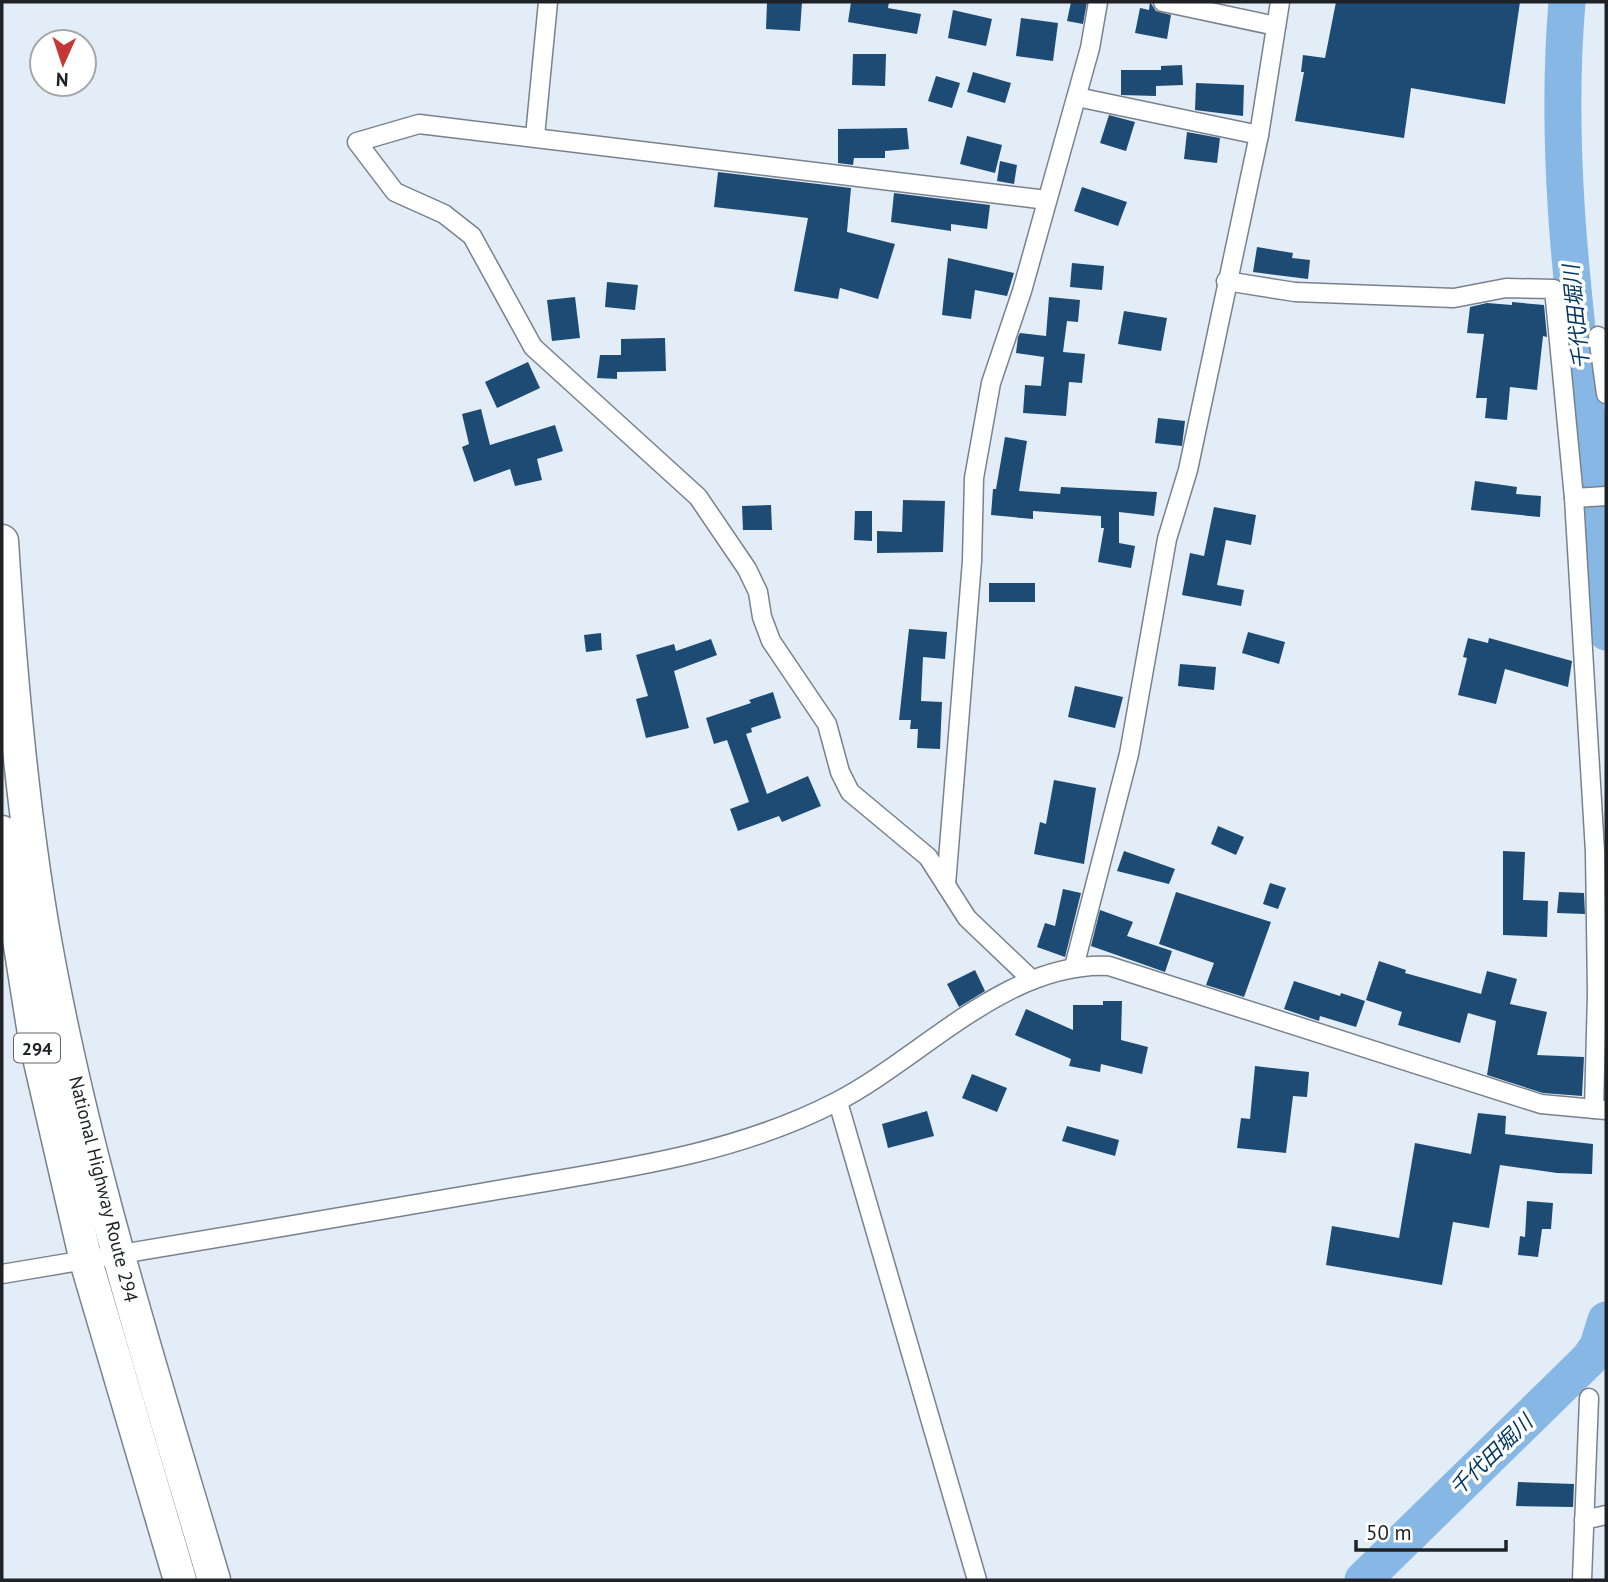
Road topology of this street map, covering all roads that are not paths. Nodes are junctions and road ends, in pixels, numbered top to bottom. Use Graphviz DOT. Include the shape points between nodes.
graph roads {
  1 [pos="548,2"];
  2 [pos="1098,2"];
  3 [pos="1163,2"];
  4 [pos="1280,2"];
  5 [pos="1276,26"];
  6 [pos="1077,97"];
  7 [pos="1259,135"];
  8 [pos="535,136"];
  9 [pos="1047,200"];
  10 [pos="1227,281"];
  11 [pos="1598,336"];
  12 [pos="1606,394"];
  13 [pos="1606,496"];
  14 [pos="1574,498"];
  15 [pos="2,541"];
  16 [pos="2,832"];
  17 [pos="946,885"];
  18 [pos="1074,967"];
  19 [pos="1032,981"];
  20 [pos="838,1101"];
  21 [pos="1600,1110"];
  22 [pos="119,1256"];
  23 [pos="86,1261"];
  24 [pos="2,1274"];
  25 [pos="1589,1398"];
  26 [pos="1606,1515"];
  27 [pos="1584,1520"];
  28 [pos="180,1580"];
  29 [pos="214,1580"];
  30 [pos="977,1580"];
  31 [pos="1583,1580"];
  1 -- 8 [label="street"];
  2 -- 6 [label="street"];
  3 -- 5 [label="street"];
  4 -- 5 [label="street"];
  5 -- 7 [label="street"];
  6 -- 7 [label="street"];
  6 -- 9 [label="street"];
  7 -- 10 [label="street"];
  8 -- 9 [label="street"];
  8 -- 17 [label="street" via="419,124 357,142 395,192 444,214 472,236 533,347 698,497 747,569 771,641 827,724 850,792 928,858"];
  9 -- 17 [label="street" via="991,383 974,478 972,561"];
  10 -- 14 [label="street" via="1295,292 1454,298 1506,288 1554,289"];
  10 -- 18 [label="street" via="1188,470 1167,539 1129,754"];
  11 -- 12 [label="street"];
  13 -- 14 [label="street"];
  14 -- 21 [label="street" via="1595,852"];
  15 -- 22 [label="highway, National Highway Route 294 / 294" via="23,794 42,925"];
  16 -- 23 [label="highway, National Highway Route 294 / 294" via="35,1040"];
  17 -- 19 [label="street" via="967,918"];
  18 -- 19 [label="street"];
  18 -- 21 [label="street" via="1109,967 1541,1104"];
  19 -- 20 [label="street" via="1008,991"];
  20 -- 22 [label="street" via="782,1128 726,1146"];
  20 -- 30 [label="street"];
  22 -- 23 [label="street"];
  22 -- 29 [label="highway, National Highway Route 294 / 294"];
  23 -- 24 [label="street"];
  23 -- 28 [label="highway, National Highway Route 294 / 294"];
  25 -- 27 [label="street"];
  26 -- 27 [label="street"];
  27 -- 31 [label="street"];
}
